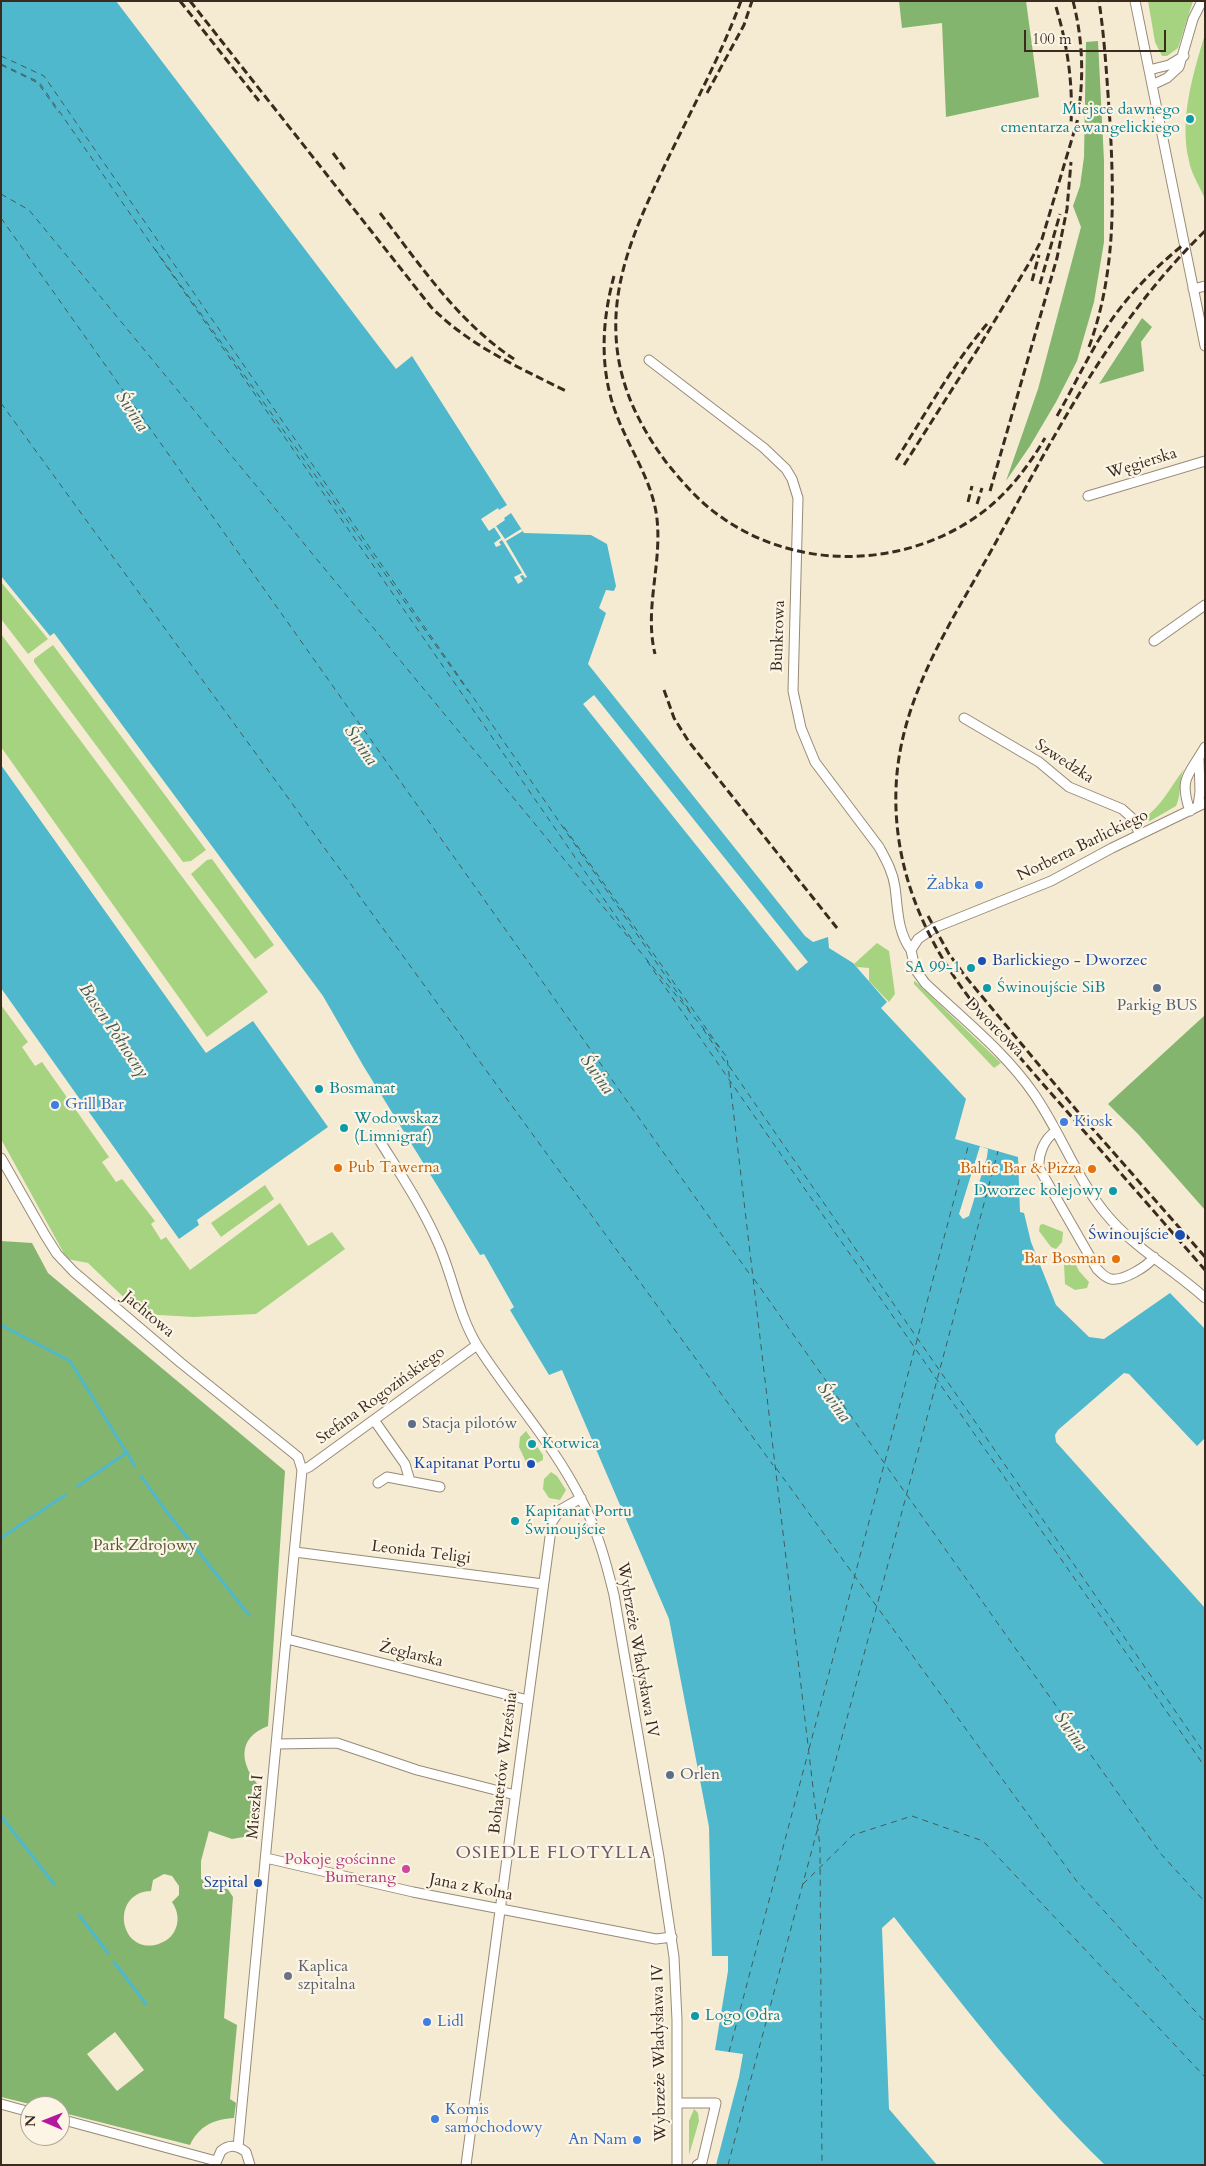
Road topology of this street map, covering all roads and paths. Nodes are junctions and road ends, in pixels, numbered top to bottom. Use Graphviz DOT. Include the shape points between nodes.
graph roads {
  1 [pos="1135,1"];
  2 [pos="1202,1"];
  3 [pos="1184,56"];
  4 [pos="1149,70"];
  5 [pos="1152,85"];
  6 [pos="1205,286"];
  7 [pos="1193,289"];
  8 [pos="1205,346"];
  9 [pos="649,360"];
  10 [pos="1205,461"];
  11 [pos="1088,496"];
  12 [pos="1205,606"];
  13 [pos="1154,641"];
  14 [pos="964,718"];
  15 [pos="1205,746"];
  16 [pos="1199,758"];
  17 [pos="1199,769"];
  18 [pos="1205,777"];
  19 [pos="1197,807"];
  20 [pos="1140,834"];
  21 [pos="912,950"];
  22 [pos="1056,1131"];
  23 [pos="378,1138"];
  24 [pos="1,1158"];
  25 [pos="1154,1258"];
  26 [pos="1205,1298"];
  27 [pos="477,1345"];
  28 [pos="374,1420"];
  29 [pos="302,1470"];
  30 [pos="410,1481"];
  31 [pos="378,1483"];
  32 [pos="440,1487"];
  33 [pos="581,1498"];
  34 [pos="295,1552"];
  35 [pos="543,1584"];
  36 [pos="286,1639"];
  37 [pos="528,1700"];
  38 [pos="277,1744"];
  39 [pos="515,1796"];
  40 [pos="266,1858"];
  41 [pos="501,1909"];
  42 [pos="672,1937"];
  43 [pos="677,2103"];
  44 [pos="1,2104"];
  45 [pos="20,2109"];
  46 [pos="70,2123"];
  47 [pos="238,2147"];
  48 [pos="216,2163"];
  49 [pos="250,2165"];
  50 [pos="466,2165"];
  51 [pos="677,2165"];
  52 [pos="697,2165"];
  1 -- 4 [label="street"];
  2 -- 3 [label="street"];
  3 -- 4 [label="street" via="1169,65"];
  3 -- 5 [label="street" via="1180,67"];
  4 -- 5 [label="street"];
  5 -- 7 [label="street"];
  6 -- 7 [label="street"];
  7 -- 8 [label="street"];
  9 -- 21 [label="street, Bunkrowa" via="781,462 792,479 800,508 793,679 796,710 815,762 887,862 895,886 900,925"];
  10 -- 11 [label="street, Węgierska"];
  12 -- 13 [label="street"];
  14 -- 20 [label="street, Szwedzka" via="1039,762 1069,787 1122,809 1131,817"];
  15 -- 16 [label="street"];
  16 -- 17 [label="street"];
  16 -- 19 [label="street" via="1186,776 1184,791"];
  17 -- 18 [label="street"];
  17 -- 19 [label="street"];
  19 -- 20 [label="street, Norberta Barlickiego"];
  20 -- 21 [label="street, Norberta Barlickiego" via="1051,881 934,928 918,939"];
  21 -- 22 [label="street, Dworcowa" via="915,969 925,983 1006,1061 1032,1091"];
  22 -- 25 [label="street, Dworcowa" via="1106,1214"];
  22 -- 25 [label="street" via="1040,1153 1039,1168 1098,1269 1106,1277 1115,1279 1142,1269"];
  23 -- 27 [label="street, Wybrzeże Władysława IV" via="439,1244"];
  24 -- 29 [label="street, Jachtowa" via="57,1254 74,1272 292,1452"];
  25 -- 26 [label="street, Dworcowa"];
  27 -- 28 [label="street, Stefana Rogozińskiego"];
  27 -- 33 [label="street, Wybrzeże Władysława IV" via="558,1459"];
  28 -- 29 [label="street, Stefana Rogozińskiego"];
  28 -- 30 [label="street" via="405,1464"];
  29 -- 34 [label="street, Mieszka I"];
  30 -- 31 [label="street" via="387,1477"];
  30 -- 32 [label="street"];
  33 -- 35 [label="street, Bohaterów Września" via="553,1518"];
  33 -- 42 [label="street, Wybrzeże Władysława IV" via="606,1559 614,1595"];
  34 -- 35 [label="street, Leonida Teligi"];
  34 -- 36 [label="street, Mieszka I"];
  35 -- 37 [label="street, Bohaterów Września"];
  36 -- 37 [label="street, Żeglarska"];
  36 -- 38 [label="street, Mieszka I"];
  37 -- 39 [label="street, Bohaterów Września"];
  38 -- 39 [label="street" via="337,1743 417,1770"];
  38 -- 40 [label="street, Mieszka I"];
  39 -- 41 [label="street, Bohaterów Września"];
  40 -- 41 [label="street, Jana z Kolna"];
  40 -- 47 [label="street, Mieszka I"];
  41 -- 42 [label="street, Jana z Kolna" via="656,1939"];
  41 -- 50 [label="street, Bohaterów Września"];
  42 -- 43 [label="street, Wybrzeże Władysława IV"];
  43 -- 51 [label="street, Wybrzeże Władysława IV"];
  43 -- 52 [label="street" via="716,2103 702,2162"];
  44 -- 45 [label="street"];
  46 -- 48 [label="street"];
  47 -- 48 [label="street" via="224,2148"];
  47 -- 49 [label="street" via="246,2152"];
}
